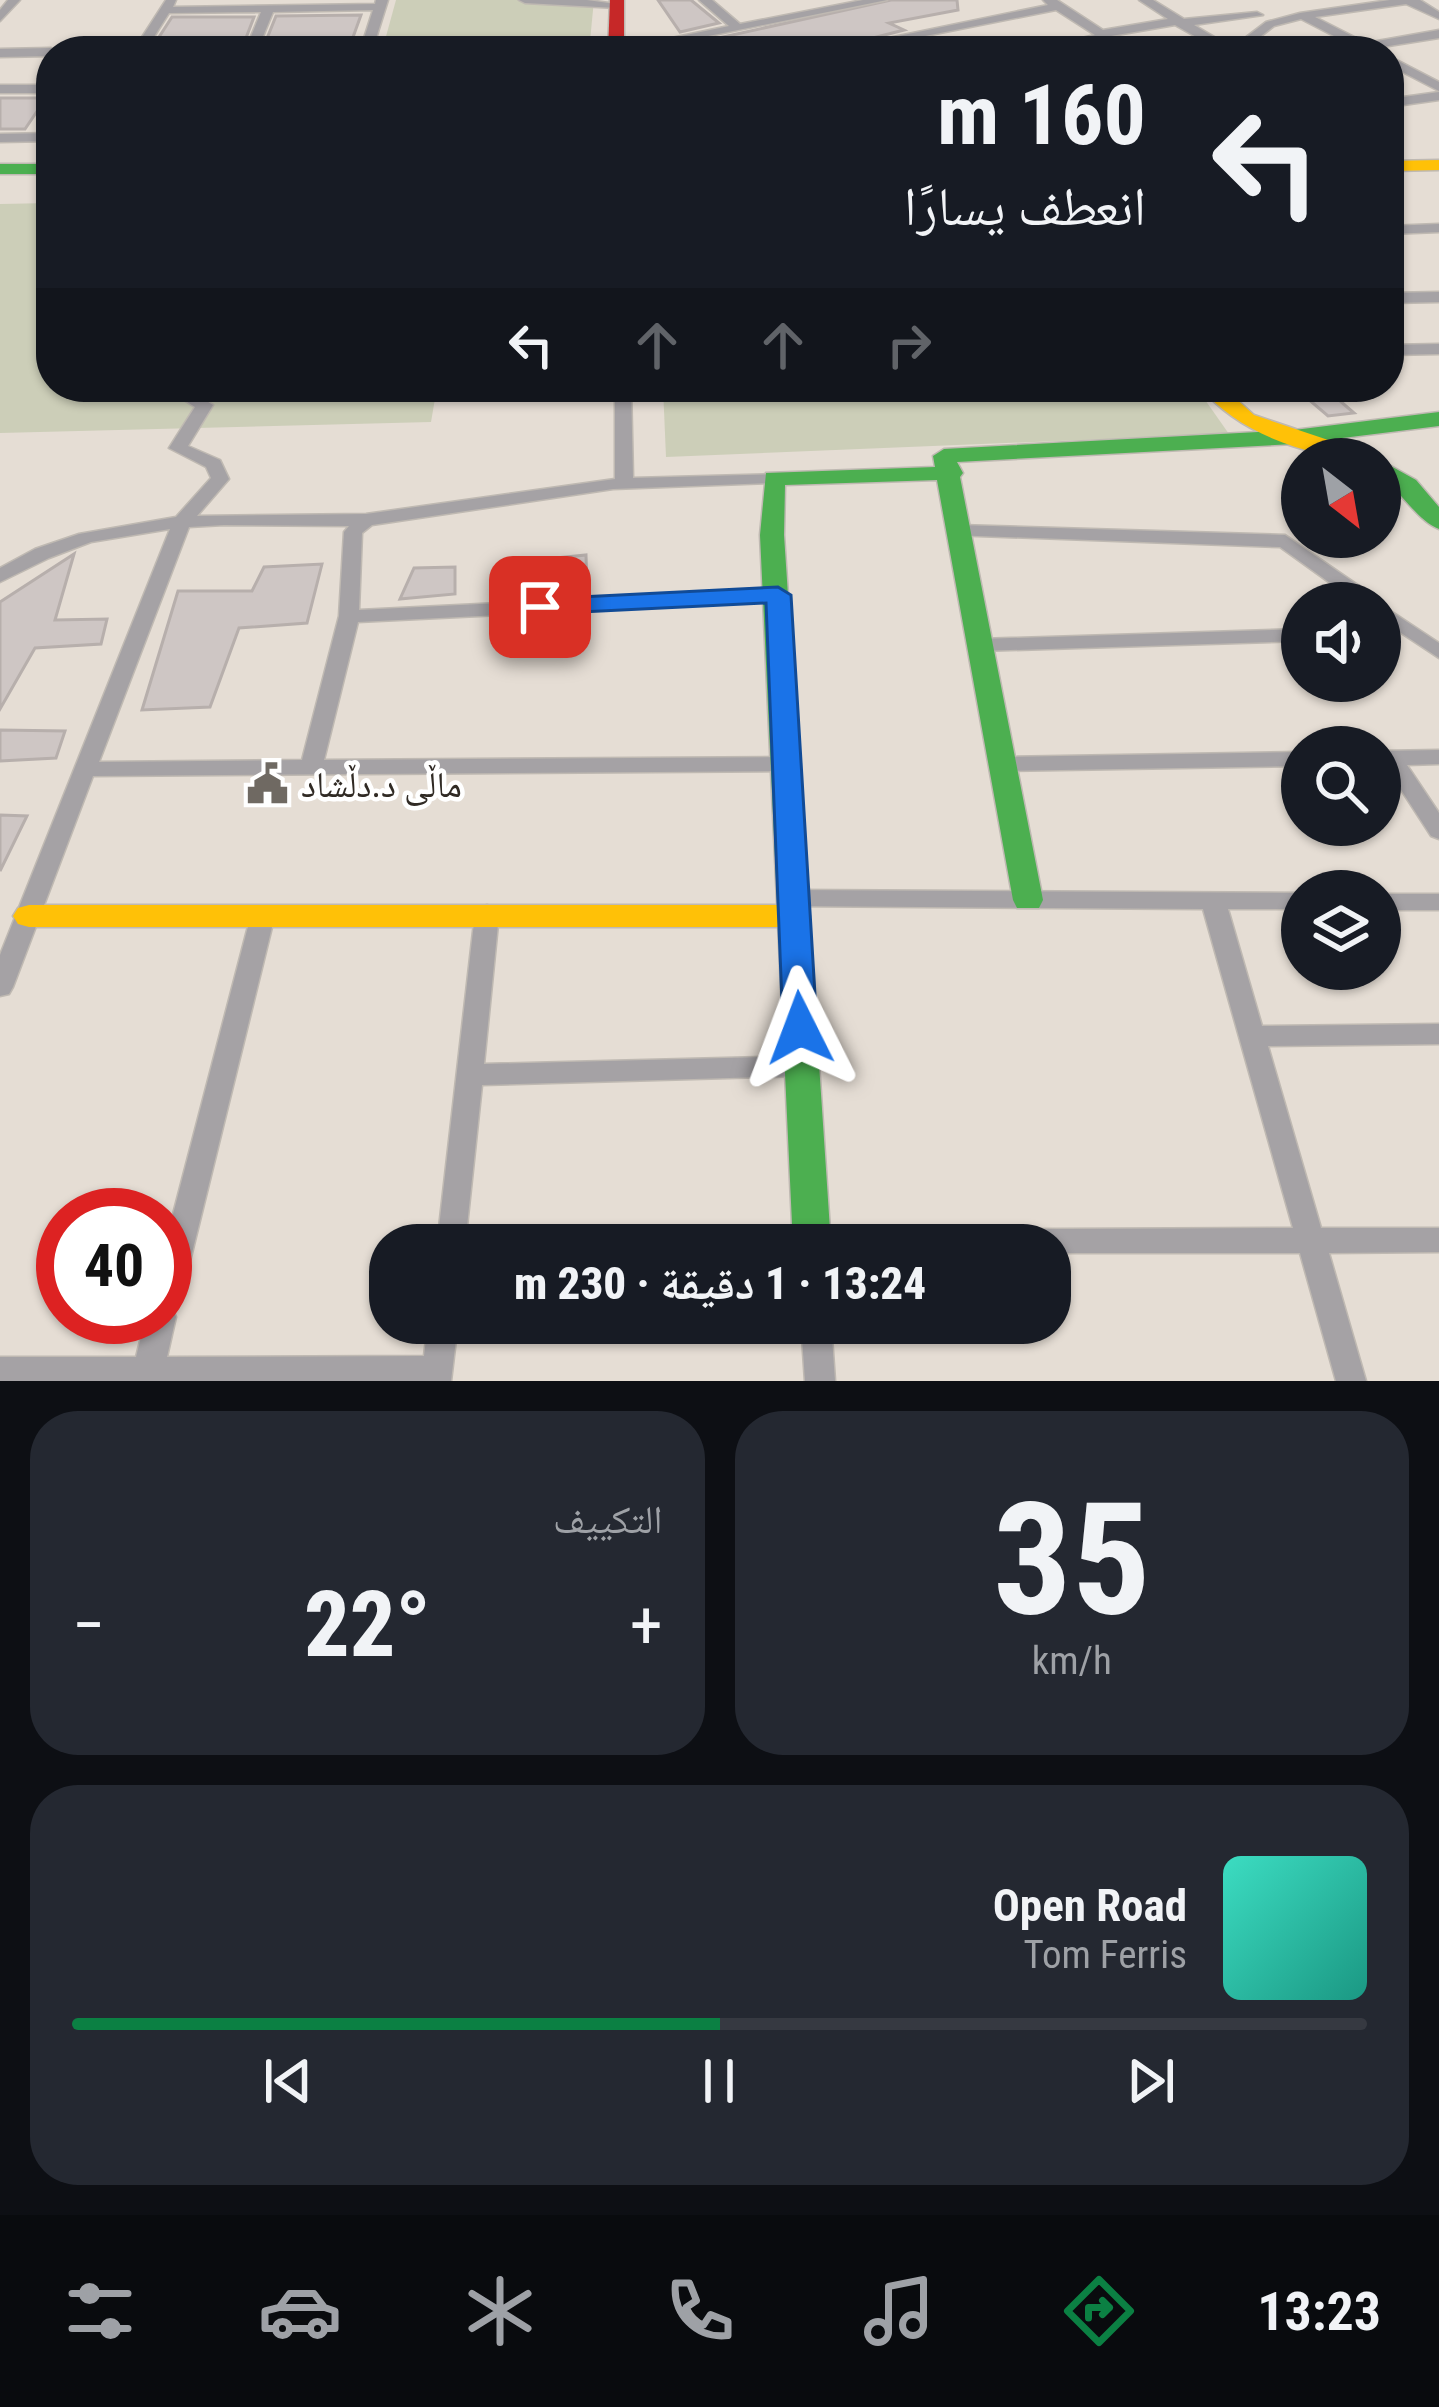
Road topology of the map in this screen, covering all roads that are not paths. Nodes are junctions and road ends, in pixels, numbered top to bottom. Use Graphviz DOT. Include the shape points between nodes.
graph roads {
  1 [pos="14,0"];
  2 [pos="525,0"];
  3 [pos="705,0"];
  4 [pos="777,0"];
  5 [pos="1145,0"];
  6 [pos="1232,0"];
  7 [pos="1313,0"];
  8 [pos="874,1"];
  9 [pos="1411,1"];
  10 [pos="616,2"];
  11 [pos="381,3"];
  12 [pos="1054,3"];
  13 [pos="168,5"];
  14 [pos="268,9"];
  15 [pos="1336,11"];
  16 [pos="803,15"];
  17 [pos="1257,15"];
  18 [pos="1304,16"];
  19 [pos="1439,16"];
  20 [pos="0,18"];
  21 [pos="1178,22"];
  22 [pos="1270,24"];
  23 [pos="737,27"];
  24 [pos="1439,34"];
  25 [pos="1103,35"];
  26 [pos="149,36"];
  27 [pos="256,36"];
  28 [pos="371,36"];
  29 [pos="616,36"];
  30 [pos="692,36"];
  31 [pos="901,36"];
  32 [pos="1099,36"];
  33 [pos="1202,36"];
  34 [pos="1255,36"];
  35 [pos="1342,36"];
  36 [pos="1404,42"];
  37 [pos="36,52"];
  38 [pos="0,53"];
  39 [pos="1404,68"];
  40 [pos="1414,74"];
  41 [pos="1404,75"];
  42 [pos="1436,82"];
  43 [pos="0,89"];
  44 [pos="36,89"];
  45 [pos="1439,96"];
  46 [pos="1404,101"];
  47 [pos="0,137"];
  48 [pos="36,137"];
  49 [pos="1439,154"];
  50 [pos="1404,156"];
  51 [pos="0,157"];
  52 [pos="36,157"];
  53 [pos="1404,159"];
  54 [pos="1439,165"];
  55 [pos="36,169"];
  56 [pos="0,170"];
  57 [pos="1439,228"];
  58 [pos="1404,229"];
  59 [pos="1439,296"];
  60 [pos="1404,297"];
  61 [pos="1439,349"];
  62 [pos="1404,350"];
  63 [pos="200,402"];
  64 [pos="623,402"];
  65 [pos="1227,402"];
  66 [pos="1439,419"];
  67 [pos="1294,437"];
  68 [pos="1297,438"];
  69 [pos="951,472"];
  70 [pos="774,478"];
  71 [pos="1401,480"];
  72 [pos="624,483"];
  73 [pos="366,520"];
  74 [pos="182,521"];
  75 [pos="1439,522"];
  76 [pos="958,531"];
  77 [pos="0,576"];
  78 [pos="1342,582"];
  79 [pos="778,595"];
  80 [pos="349,616"];
  81 [pos="1401,625"];
  82 [pos="1401,631"];
  83 [pos="1410,631"];
  84 [pos="1281,636"];
  85 [pos="980,645"];
  86 [pos="1439,652"];
  87 [pos="1439,757"];
  88 [pos="1401,758"];
  89 [pos="1281,759"];
  90 [pos="785,764"];
  91 [pos="1003,764"];
  92 [pos="312,766"];
  93 [pos="88,769"];
  94 [pos="1401,779"];
  95 [pos="1439,831"];
  96 [pos="1028,900"];
  97 [pos="1213,900"];
  98 [pos="1281,901"];
  99 [pos="1401,902"];
  100 [pos="1439,902"];
  101 [pos="793,907"];
  102 [pos="488,914"];
  103 [pos="263,915"];
  104 [pos="28,916"];
  105 [pos="0,987"];
  106 [pos="1439,1034"];
  107 [pos="1252,1036"];
  108 [pos="802,1066"];
  109 [pos="470,1075"];
  110 [pos="192,1195"];
  111 [pos="454,1224"];
  112 [pos="811,1224"];
  113 [pos="1311,1240"];
  114 [pos="1439,1240"];
  115 [pos="1071,1241"];
  116 [pos="154,1344"];
  117 [pos="441,1344"];
  118 [pos="817,1344"];
  119 [pos="0,1371"];
  120 [pos="148,1371"];
  121 [pos="437,1376"];
  122 [pos="820,1381"];
  123 [pos="1351,1381"];
  1 -- 20 [label="street"];
  2 -- 10 [label="street"];
  3 -- 23 [label="street"];
  4 -- 16 [label="street"];
  5 -- 21 [label="street"];
  6 -- 17 [label="street"];
  7 -- 15 [label="street"];
  8 -- 16 [label="street"];
  9 -- 15 [label="street"];
  9 -- 19 [label="street"];
  10 -- 29 [label="street"];
  11 -- 14 [label="street"];
  11 -- 28 [label="street"];
  12 -- 25 [label="street"];
  12 -- 31 [label="street"];
  13 -- 14 [label="street"];
  13 -- 26 [label="street"];
  14 -- 27 [label="street"];
  15 -- 18 [label="street"];
  16 -- 23 [label="street"];
  17 -- 21 [label="street"];
  17 -- 22 [label="street"];
  18 -- 22 [label="street"];
  18 -- 35 [label="street"];
  21 -- 25 [label="street"];
  21 -- 33 [label="street"];
  22 -- 34 [label="street"];
  23 -- 30 [label="street"];
  24 -- 36 [label="street"];
  25 -- 32 [label="street"];
  37 -- 38 [label="street"];
  39 -- 40 [label="street"];
  40 -- 41 [label="street"];
  40 -- 42 [label="street"];
  43 -- 44 [label="street"];
  45 -- 46 [label="street"];
  47 -- 48 [label="street"];
  49 -- 50 [label="street"];
  51 -- 52 [label="street"];
  53 -- 54 [label="street"];
  55 -- 56 [label="street"];
  57 -- 58 [label="street"];
  59 -- 60 [label="street"];
  61 -- 62 [label="street"];
  63 -- 74 [label="street" via="205,405 178,448 220,470 220,479"];
  64 -- 72 [label="street"];
  65 -- 67 [label="street" via="1246,420"];
  66 -- 67 [label="street"];
  67 -- 68 [label="street"];
  67 -- 69 [label="street" via="944,456"];
  69 -- 70 [label="street"];
  69 -- 76 [label="street"];
  70 -- 72 [label="street"];
  70 -- 79 [label="street"];
  71 -- 75 [label="street"];
  72 -- 73 [label="street"];
  73 -- 74 [label="street"];
  73 -- 80 [label="street" via="353,532"];
  74 -- 77 [label="street" via="84,536"];
  74 -- 93 [label="street"];
  76 -- 78 [label="street" via="1285,541"];
  76 -- 85 [label="street"];
  79 -- 80 [label="street"];
  79 -- 90 [label="street"];
  80 -- 92 [label="street"];
  81 -- 83 [label="street"];
  82 -- 83 [label="street"];
  83 -- 86 [label="street"];
  84 -- 85 [label="street"];
  85 -- 91 [label="street"];
  87 -- 88 [label="street"];
  89 -- 91 [label="street"];
  90 -- 92 [label="street"];
  90 -- 101 [label="street"];
  91 -- 96 [label="street"];
  92 -- 93 [label="street"];
  93 -- 104 [label="street"];
  94 -- 95 [label="street"];
  96 -- 97 [label="street"];
  96 -- 101 [label="street"];
  97 -- 98 [label="street"];
  97 -- 107 [label="street"];
  99 -- 100 [label="street"];
  101 -- 102 [label="street"];
  101 -- 108 [label="street"];
  102 -- 103 [label="street"];
  102 -- 109 [label="street"];
  103 -- 104 [label="street"];
  103 -- 110 [label="street"];
  104 -- 105 [label="street"];
  106 -- 107 [label="street"];
  107 -- 113 [label="street"];
  108 -- 109 [label="street"];
  108 -- 112 [label="street"];
  109 -- 111 [label="street"];
  113 -- 114 [label="street"];
  113 -- 115 [label="street"];
  113 -- 123 [label="street"];
  116 -- 120 [label="street"];
  117 -- 121 [label="street"];
  118 -- 122 [label="street"];
  119 -- 120 [label="street"];
  120 -- 121 [label="street"];
}
